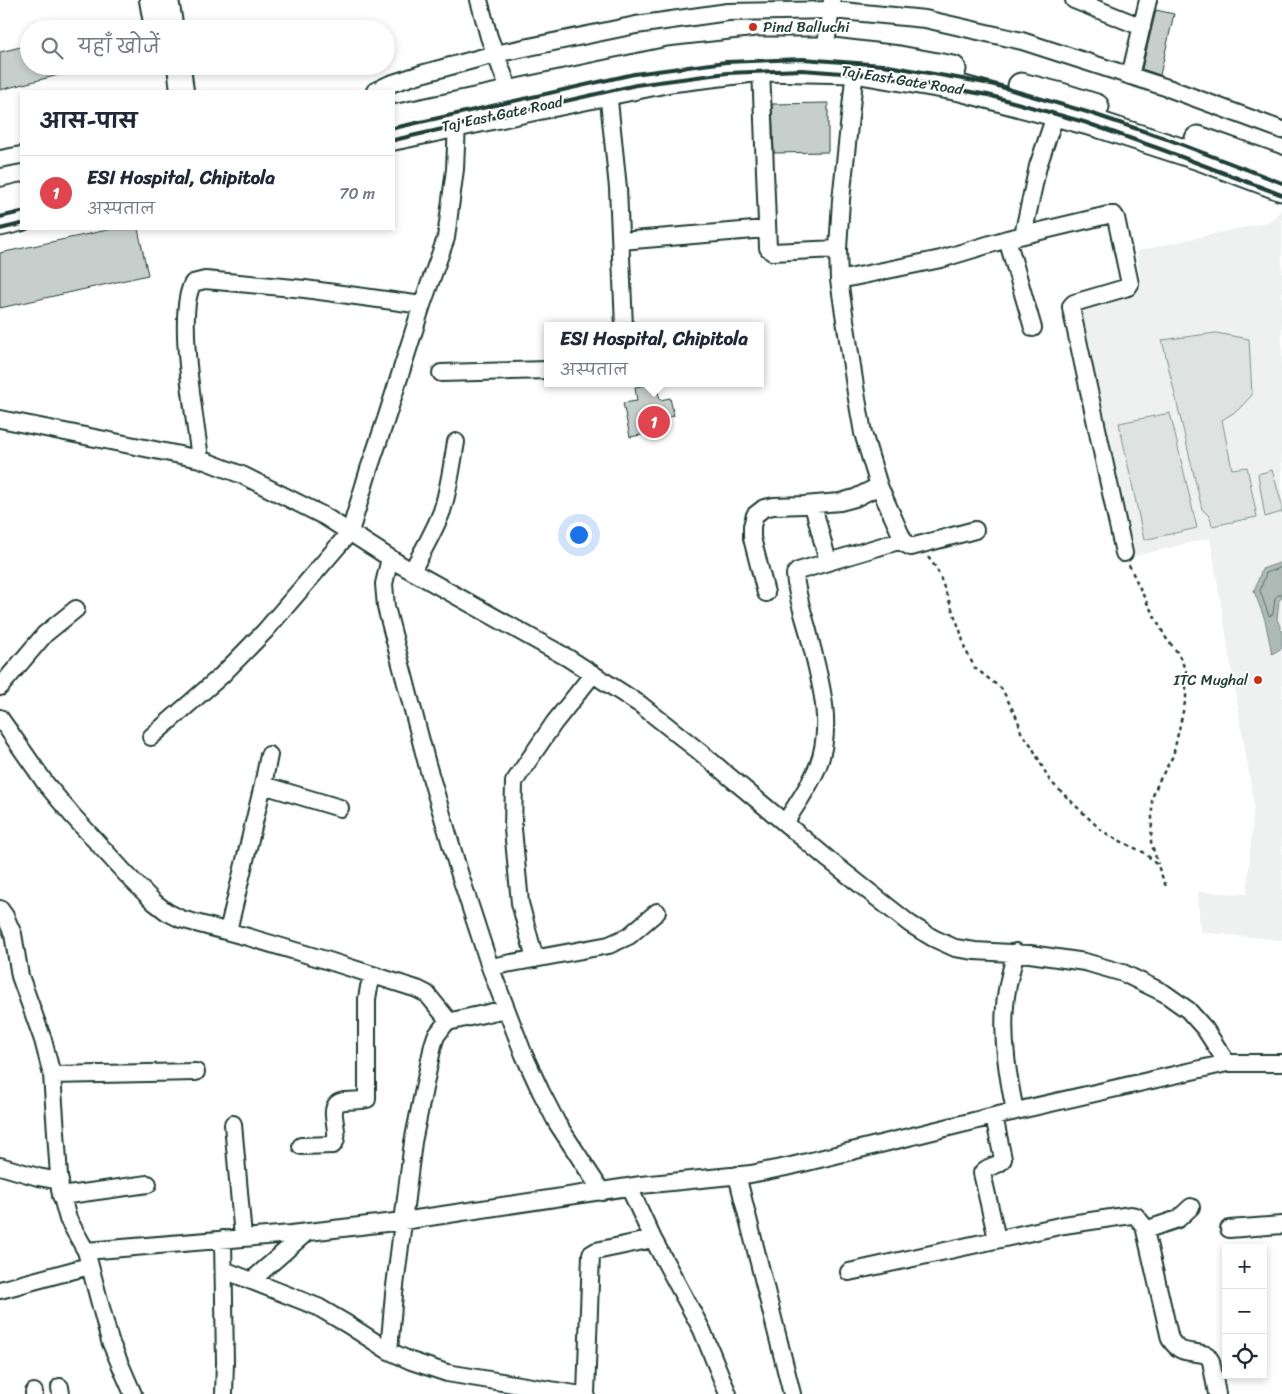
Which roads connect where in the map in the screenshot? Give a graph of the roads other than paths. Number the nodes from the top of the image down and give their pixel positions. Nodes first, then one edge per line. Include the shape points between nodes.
1 (151, 0) edge
2 (168, 0) edge
3 (479, 0) edge
4 (1074, 0) edge
5 (1148, 0) edge
6 (832, 5) edge
7 (154, 20) edge
8 (171, 20) edge
9 (1142, 27) junction
10 (495, 54) junction
11 (824, 59) junction
12 (760, 68) junction
13 (855, 70) junction
14 (164, 75) edge
15 (179, 75) edge
16 (1130, 76) junction
17 (167, 90) edge
18 (182, 90) edge
19 (377, 90) edge
20 (608, 91) junction
21 (510, 92) junction
22 (1056, 113) junction
23 (395, 118) edge
24 (457, 123) junction
25 (1282, 130) edge
26 (395, 137) edge
27 (20, 155) edge
28 (0, 159) edge
29 (1282, 169) edge
30 (1282, 188) edge
31 (20, 196) edge
32 (0, 201) edge
33 (20, 218) edge
34 (0, 223) edge
35 (766, 229) junction
36 (1023, 235) junction
37 (1007, 240) junction
38 (621, 242) junction
39 (838, 250) junction
40 (839, 280) junction
41 (422, 305) junction
42 (624, 322) edge
43 (1033, 328) dead end
44 (544, 370) edge
45 (441, 373) dead end
46 (0, 419) edge
47 (456, 442) dead end
48 (200, 459) junction
49 (879, 486) junction
50 (813, 505) junction
51 (975, 530) dead end
52 (350, 532) junction
53 (902, 540) junction
54 (1124, 553) road end
55 (390, 558) junction
56 (828, 562) junction
57 (412, 571) junction
58 (766, 593) dead end
59 (76, 609) dead end
60 (593, 674) junction
61 (0, 687) edge
62 (0, 718) edge
63 (151, 737) dead end
64 (269, 755) dead end
65 (263, 785) junction
66 (340, 808) dead end
67 (785, 823) junction
68 (0, 909) edge
69 (657, 912) dead end
70 (228, 932) junction
71 (1016, 952) junction
72 (535, 959) junction
73 (490, 967) junction
74 (372, 975) junction
75 (506, 1009) junction
76 (448, 1020) junction
77 (1227, 1063) junction
78 (1282, 1063) edge
79 (196, 1072) dead end
80 (52, 1075) junction
81 (1015, 1111) junction
82 (994, 1116) junction
83 (233, 1124) dead end
84 (301, 1146) dead end
85 (0, 1166) edge
86 (737, 1175) junction
87 (148, 1184) dead end
88 (629, 1187) junction
89 (60, 1189) junction
90 (602, 1192) junction
91 (1191, 1206) dead end
92 (403, 1221) junction
93 (1282, 1226) edge
94 (1229, 1229) dead end
95 (1145, 1230) junction
96 (307, 1232) junction
97 (242, 1237) junction
98 (997, 1238) junction
99 (223, 1239) junction
100 (653, 1239) junction
101 (88, 1258) junction
102 (224, 1270) junction
103 (849, 1272) dead end
104 (251, 1281) junction
105 (0, 1290) edge
106 (389, 1351) junction
107 (133, 1394) edge
108 (224, 1394) edge
109 (575, 1394) edge
110 (586, 1394) edge
111 (728, 1394) edge
112 (792, 1394) edge
113 (1217, 1394) edge

1 - 7 street
2 - 8 street
3 - 10 street
4 - 9 street
5 - 9 street
6 - 10 street via 728,12 636,26
6 - 11 street
6 - 16 street via 925,19 1022,41
9 - 16 street
10 - 19 street
10 - 21 street
11 - 12 main road, Taj East Gate Road
11 - 13 main road, Taj East Gate Road
11 - 21 main road via 759,50 669,60
11 - 29 main road via 899,59 946,68 1061,96 1204,140
12 - 20 main road, Taj East Gate Road via 670,79
12 - 35 street
13 - 22 main road, Taj East Gate Road via 960,88
13 - 39 street
14 - 17 street
15 - 18 street
16 - 25 street
20 - 24 main road, Taj East Gate Road
20 - 38 street
21 - 23 main road
22 - 30 main road, Taj East Gate Road via 1199,157
22 - 36 street via 1038,166
24 - 26 main road, Taj East Gate Road
24 - 41 street via 446,238
27 - 28 street
31 - 32 main road
33 - 34 main road
35 - 38 street
35 - 39 street via 767,245 772,252
36 - 37 street
36 - 54 street via 1108,215 1116,218 1130,284 1074,303 1071,308
37 - 40 street via 941,259
37 - 43 street
38 - 42 street
39 - 40 street
40 - 49 street via 863,433
41 - 48 street via 296,288 205,280 193,283 187,310 186,350
41 - 52 street
44 - 45 street
46 - 48 street
47 - 57 street via 442,512
48 - 52 street via 242,475
49 - 50 street via 848,500
49 - 53 street
50 - 56 street
50 - 58 street via 774,506 755,515 752,538
51 - 53 street via 908,546
52 - 55 street
52 - 63 street via 265,631 221,676
53 - 56 street
55 - 57 street
55 - 73 street via 384,584 386,607 427,764
56 - 67 street via 795,574 825,714 822,753 817,767
57 - 60 street
59 - 61 street via 45,634
60 - 67 street via 641,705
60 - 72 street via 554,723 514,782 513,829 520,903
62 - 70 street via 46,784 100,847 154,902 180,919
64 - 65 street
65 - 66 street
65 - 70 street
67 - 71 street via 910,924 933,938 955,948 975,952
68 - 80 street via 13,934 20,976
69 - 72 street via 629,936 609,945
70 - 74 street
71 - 77 street via 1085,962 1123,973 1164,993 1188,1010
71 - 81 street via 1005,1004 1004,1026
72 - 73 street
73 - 75 street
74 - 76 street via 427,994
74 - 84 street via 367,999 367,1099 335,1106 335,1143
75 - 76 street
75 - 90 street via 557,1123
76 - 92 street via 433,1045 413,1142
77 - 78 street
77 - 81 street
79 - 80 street
80 - 89 street
81 - 82 street
82 - 86 street via 792,1166
82 - 98 street via 1003,1158 982,1173
83 - 97 street
85 - 89 street via 38,1177
86 - 88 street
86 - 112 street
87 - 89 street
88 - 90 street
88 - 100 street
89 - 101 street via 68,1219
90 - 92 street
91 - 95 street via 1178,1219
92 - 96 street
92 - 106 street
93 - 94 street
95 - 98 street via 1140,1220 1131,1215
95 - 113 street via 1170,1339 1180,1350 1207,1355 1211,1360
96 - 97 street
96 - 104 street
97 - 99 street
98 - 103 street
99 - 101 street
99 - 102 street
100 - 110 street via 591,1254
100 - 111 street via 702,1330
101 - 105 street
101 - 107 street via 110,1341
102 - 104 street
102 - 108 street
104 - 106 street via 318,1307
106 - 109 street via 447,1373

